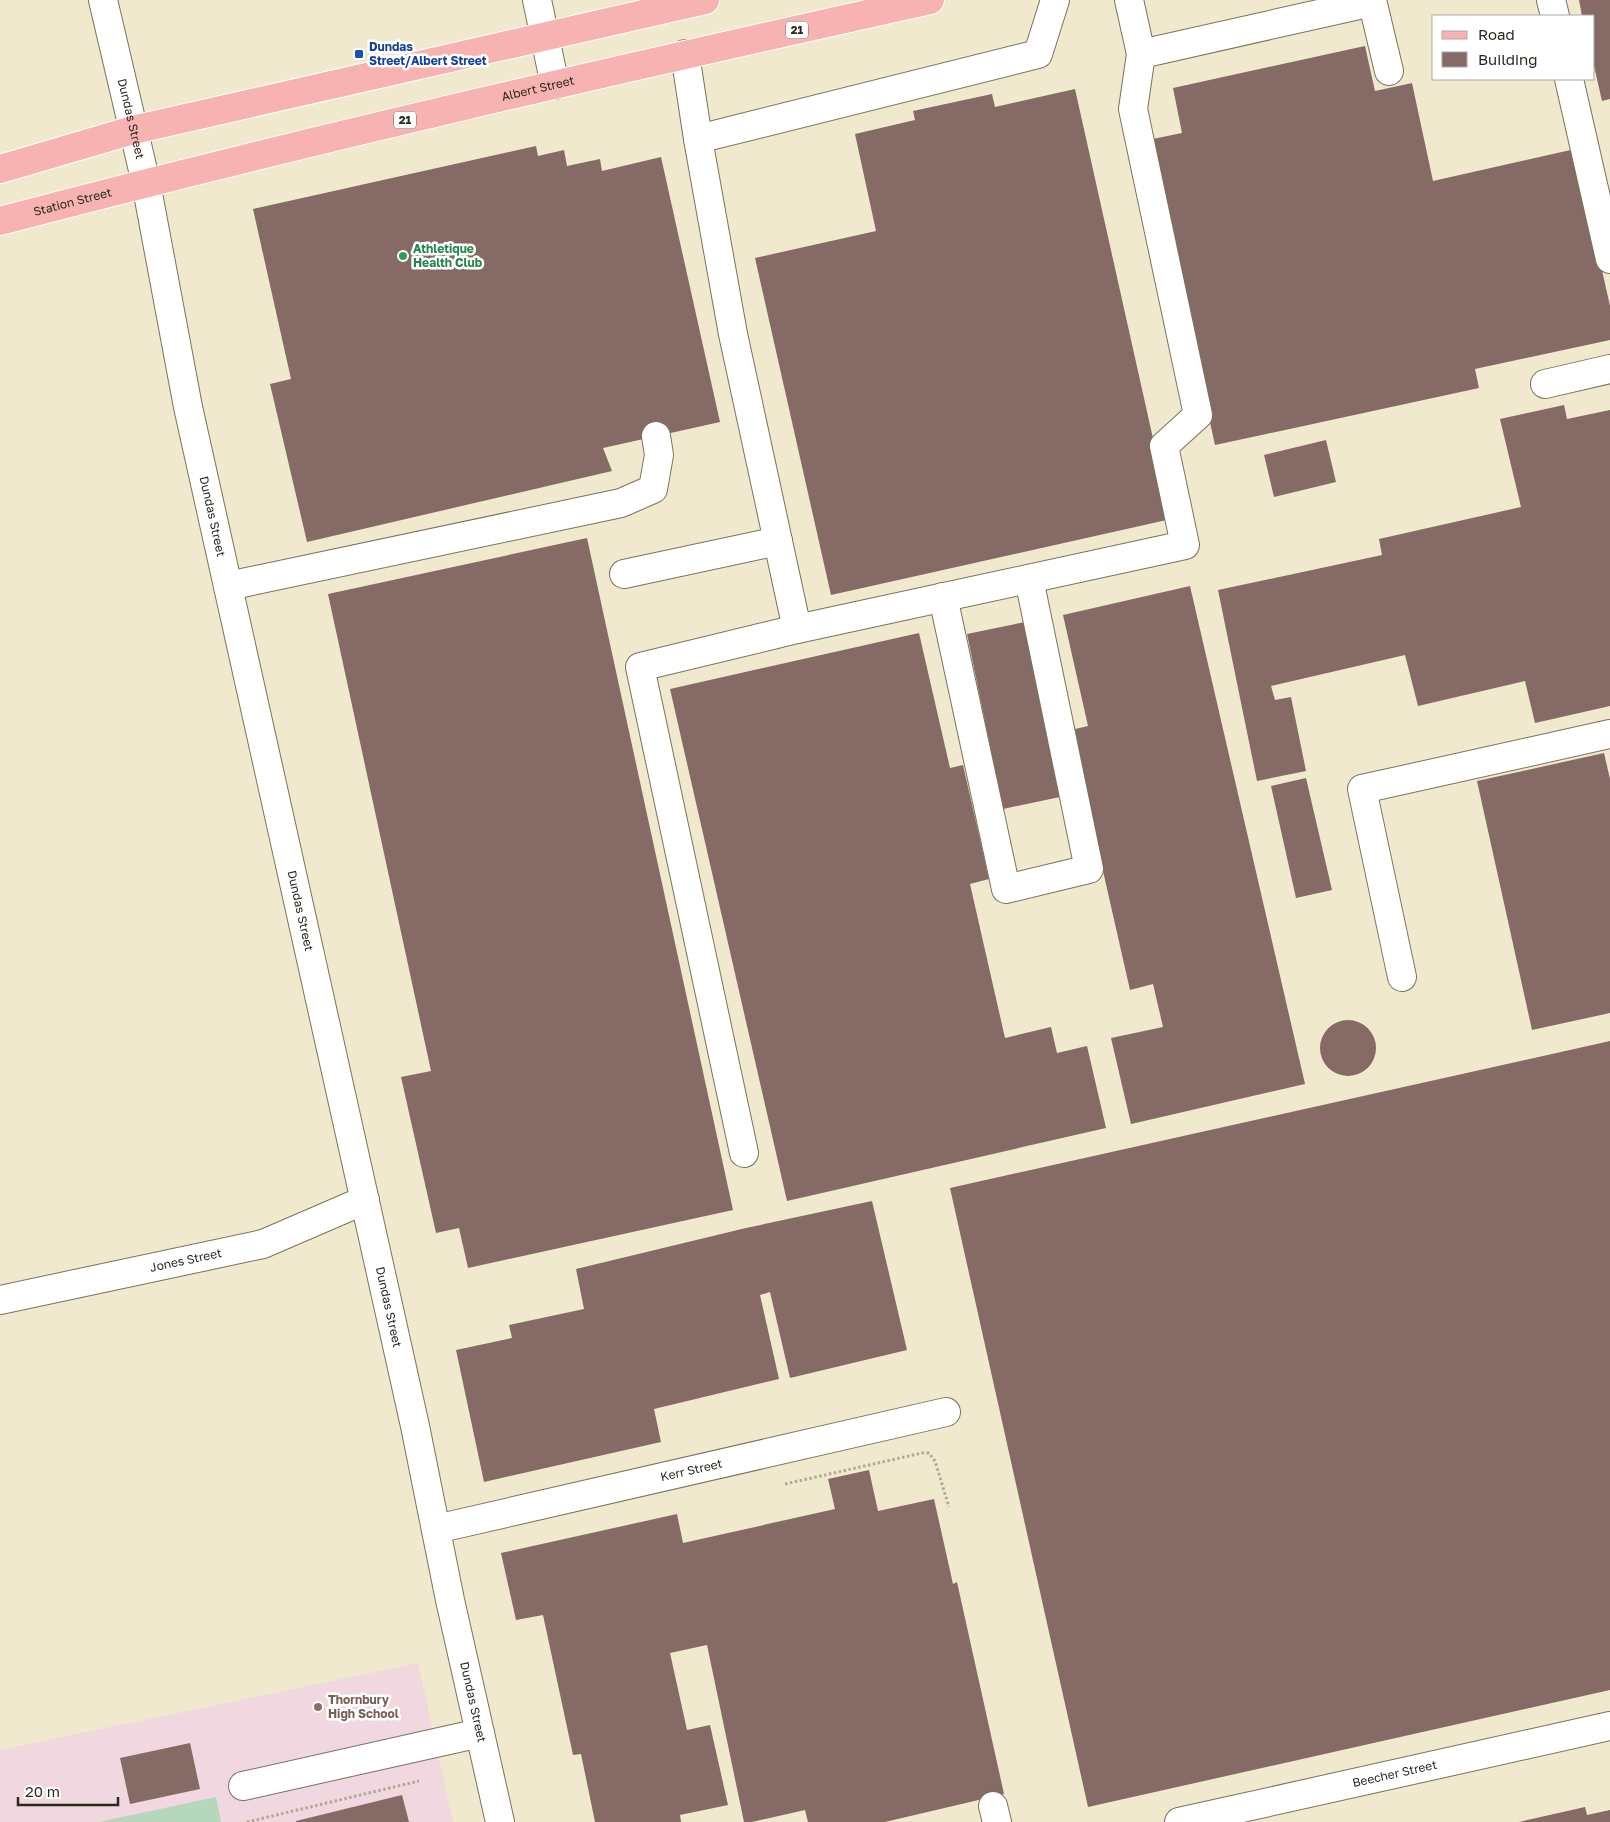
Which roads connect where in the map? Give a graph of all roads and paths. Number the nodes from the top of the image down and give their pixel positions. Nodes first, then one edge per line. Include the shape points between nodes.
1 (103, 0) edge
2 (537, 0) edge
3 (706, 0) edge
4 (930, 0) edge
5 (1055, 0) edge
6 (1129, 0) edge
7 (1551, 0) edge
8 (1372, 1) edge
9 (1554, 15) edge
10 (545, 37) junction
11 (686, 54) junction
12 (1141, 54) junction
13 (1389, 71) dead end
14 (1569, 80) edge
15 (555, 84) junction
16 (133, 130) junction
17 (698, 139) junction
18 (0, 168) edge
19 (146, 183) junction
20 (0, 221) edge
21 (1610, 259) edge
22 (1610, 369) edge
23 (1545, 384) dead end
24 (656, 436) dead end
25 (778, 541) junction
26 (624, 574) dead end
27 (1029, 578) junction
28 (228, 586) junction
29 (943, 597) junction
30 (797, 629) junction
31 (1610, 734) edge
32 (1402, 977) dead end
33 (744, 1153) dead end
34 (365, 1200) junction
35 (0, 1300) edge
36 (946, 1412) dead end
37 (778, 1485) dead end
38 (949, 1507) dead end
39 (436, 1529) junction
40 (1610, 1726) edge
41 (480, 1733) junction
42 (428, 1779) dead end
43 (243, 1786) dead end
44 (247, 1822) edge
45 (500, 1822) edge
46 (1179, 1822) edge

1 - 16 street, Dundas Street
2 - 10 street
3 - 10 main road
4 - 11 main road, Albert Street / 21
5 - 17 street via 1038,54
6 - 12 street
7 - 9 street
8 - 12 street
8 - 13 street
10 - 15 street
10 - 16 main road
11 - 15 main road, Albert Street / 21
11 - 17 street
12 - 27 street via 1134,109 1198,415 1164,446 1185,545
14 - 21 street
15 - 19 main road, Albert Street / 21
16 - 18 main road
16 - 19 street, Dundas Street
17 - 25 street via 733,334
19 - 20 main road, Station Street / 21
19 - 28 street, Dundas Street via 188,407
22 - 23 street
24 - 28 street via 659,455 654,489 620,503
25 - 26 street
25 - 30 street
27 - 29 street
27 - 29 street via 1089,869 1006,889
28 - 34 street, Dundas Street
29 - 30 street
30 - 33 street via 640,667
31 - 32 street via 1362,789
34 - 35 street, Jones Street via 263,1244
34 - 39 street, Dundas Street
36 - 39 street, Kerr Street
37 - 38 path via 929,1453 935,1461
39 - 41 street, Dundas Street
40 - 46 street, Beecher Street
41 - 43 street
41 - 45 street, Dundas Street
42 - 44 path

